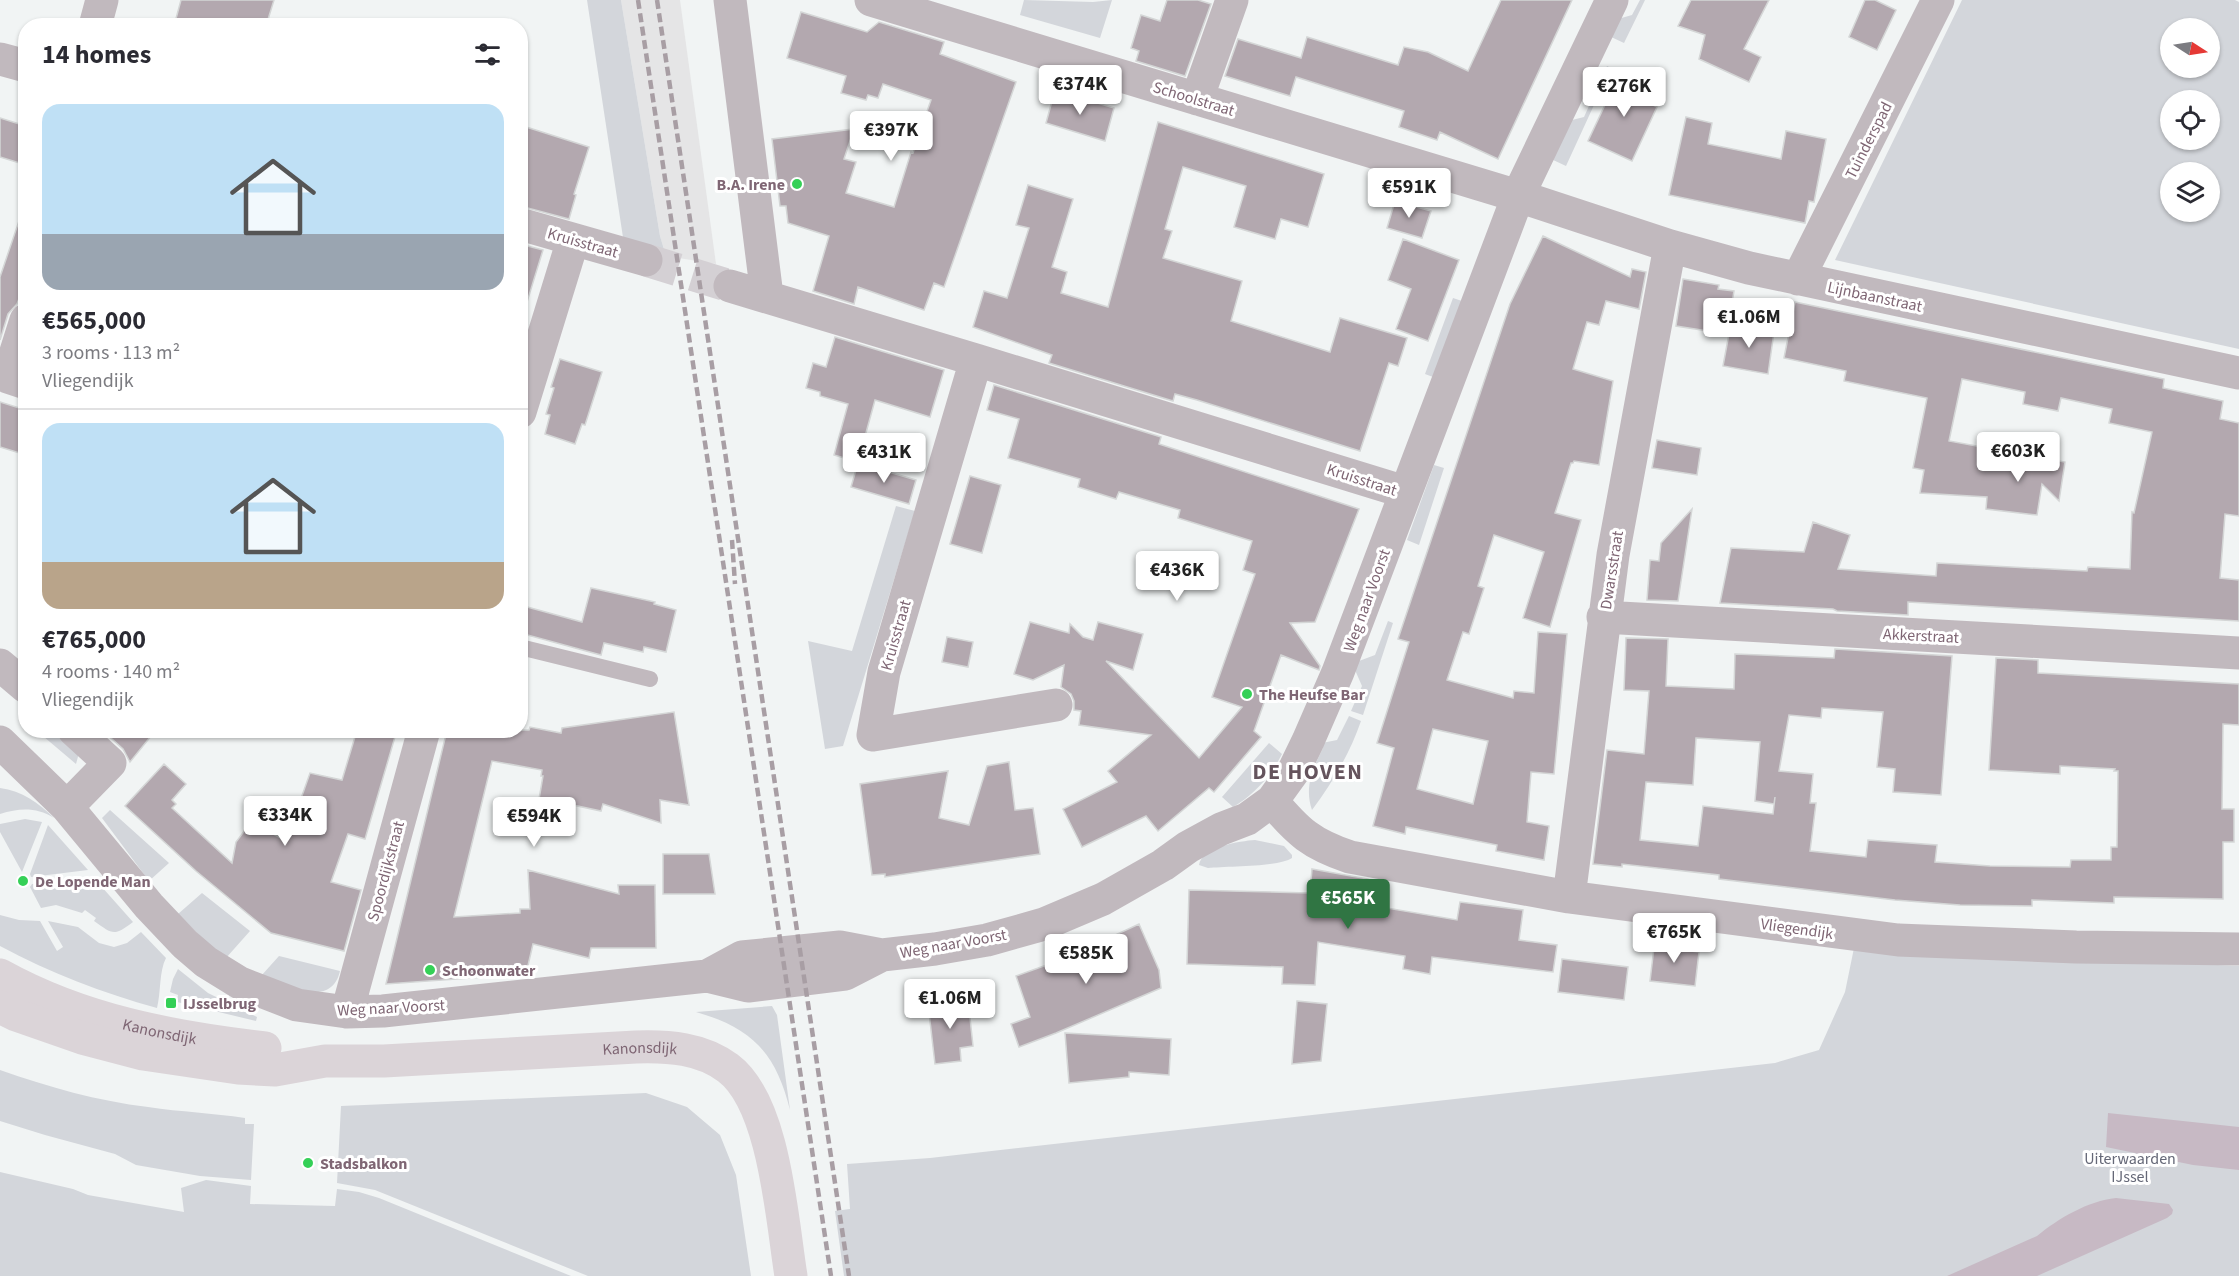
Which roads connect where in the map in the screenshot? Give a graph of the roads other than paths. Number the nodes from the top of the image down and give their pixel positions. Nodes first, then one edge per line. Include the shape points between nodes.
1 (102, 0) edge
2 (730, 0) edge
3 (871, 0) edge
4 (1232, 0) edge
5 (1612, 0) edge
6 (1938, 0) edge
7 (97, 18) edge
8 (0, 59) edge
9 (18, 64) edge
10 (1197, 99) junction
11 (1518, 196) junction
12 (528, 226) edge
13 (573, 240) junction
14 (1670, 246) junction
15 (646, 260) tunnel mouth
16 (1797, 279) junction
17 (730, 286) tunnel mouth
18 (767, 296) junction
19 (18, 345) edge
20 (976, 360) junction
21 (2239, 373) edge
22 (18, 380) edge
23 (528, 386) edge
24 (1405, 492) junction
25 (1603, 617) junction
26 (528, 649) edge
27 (2239, 653) edge
28 (0, 665) edge
29 (650, 679) dead end
30 (18, 680) edge
31 (1056, 705) dead end
32 (83, 738) edge
33 (422, 738) edge
34 (0, 742) edge
35 (1272, 801) junction
36 (67, 807) junction
37 (1569, 897) junction
38 (2239, 949) edge
39 (0, 975) edge
40 (0, 1007) edge
41 (347, 1012) junction
42 (325, 1060) junction
43 (791, 1276) edge

1 - 7 street
2 - 18 street
3 - 10 street, Schoolstraat
4 - 10 street
5 - 11 street, Weg naar Voorst
6 - 16 street, Tuinderspad
8 - 9 street
10 - 11 street, Schoolstraat
11 - 14 street, Lijnbaanstraat
11 - 24 street, Weg naar Voorst
12 - 13 street, Kruisstraat
13 - 15 street, Kruisstraat
13 - 23 street
14 - 16 street, Lijnbaanstraat
14 - 25 street, Dwarsstraat
16 - 21 street, Lijnbaanstraat
17 - 18 street, Kruisstraat
18 - 20 street, Kruisstraat
19 - 22 street via 8,377
20 - 24 street, Kruisstraat
20 - 31 street, Kruisstraat via 884,672 873,735
24 - 35 street, Weg naar Voorst via 1363,612 1317,722 1293,772
25 - 27 street, Akkerstraat
25 - 37 street, Dwarsstraat
26 - 29 lane
28 - 30 street
32 - 36 street via 110,763
33 - 41 street, Spoordijkstraat
34 - 36 street, Weg naar Voorst
35 - 37 street, Vliegendijk via 1294,828 1350,857
35 - 41 street, Weg naar Voorst via 1247,819 1188,847 1134,883 1072,913 987,940 882,956 845,974 747,986 707,976
36 - 41 street, Weg naar Voorst via 148,906 206,962 240,983 285,1001
37 - 38 street, Vliegendijk via 1898,940
39 - 42 street, Kanonsdijk via 73,1009 147,1031 300,1052
40 - 42 street, Kanonsdijk via 82,1038 143,1054 266,1069
42 - 43 street, Kanonsdijk via 384,1061 664,1046 715,1061 741,1081 763,1124 774,1167

